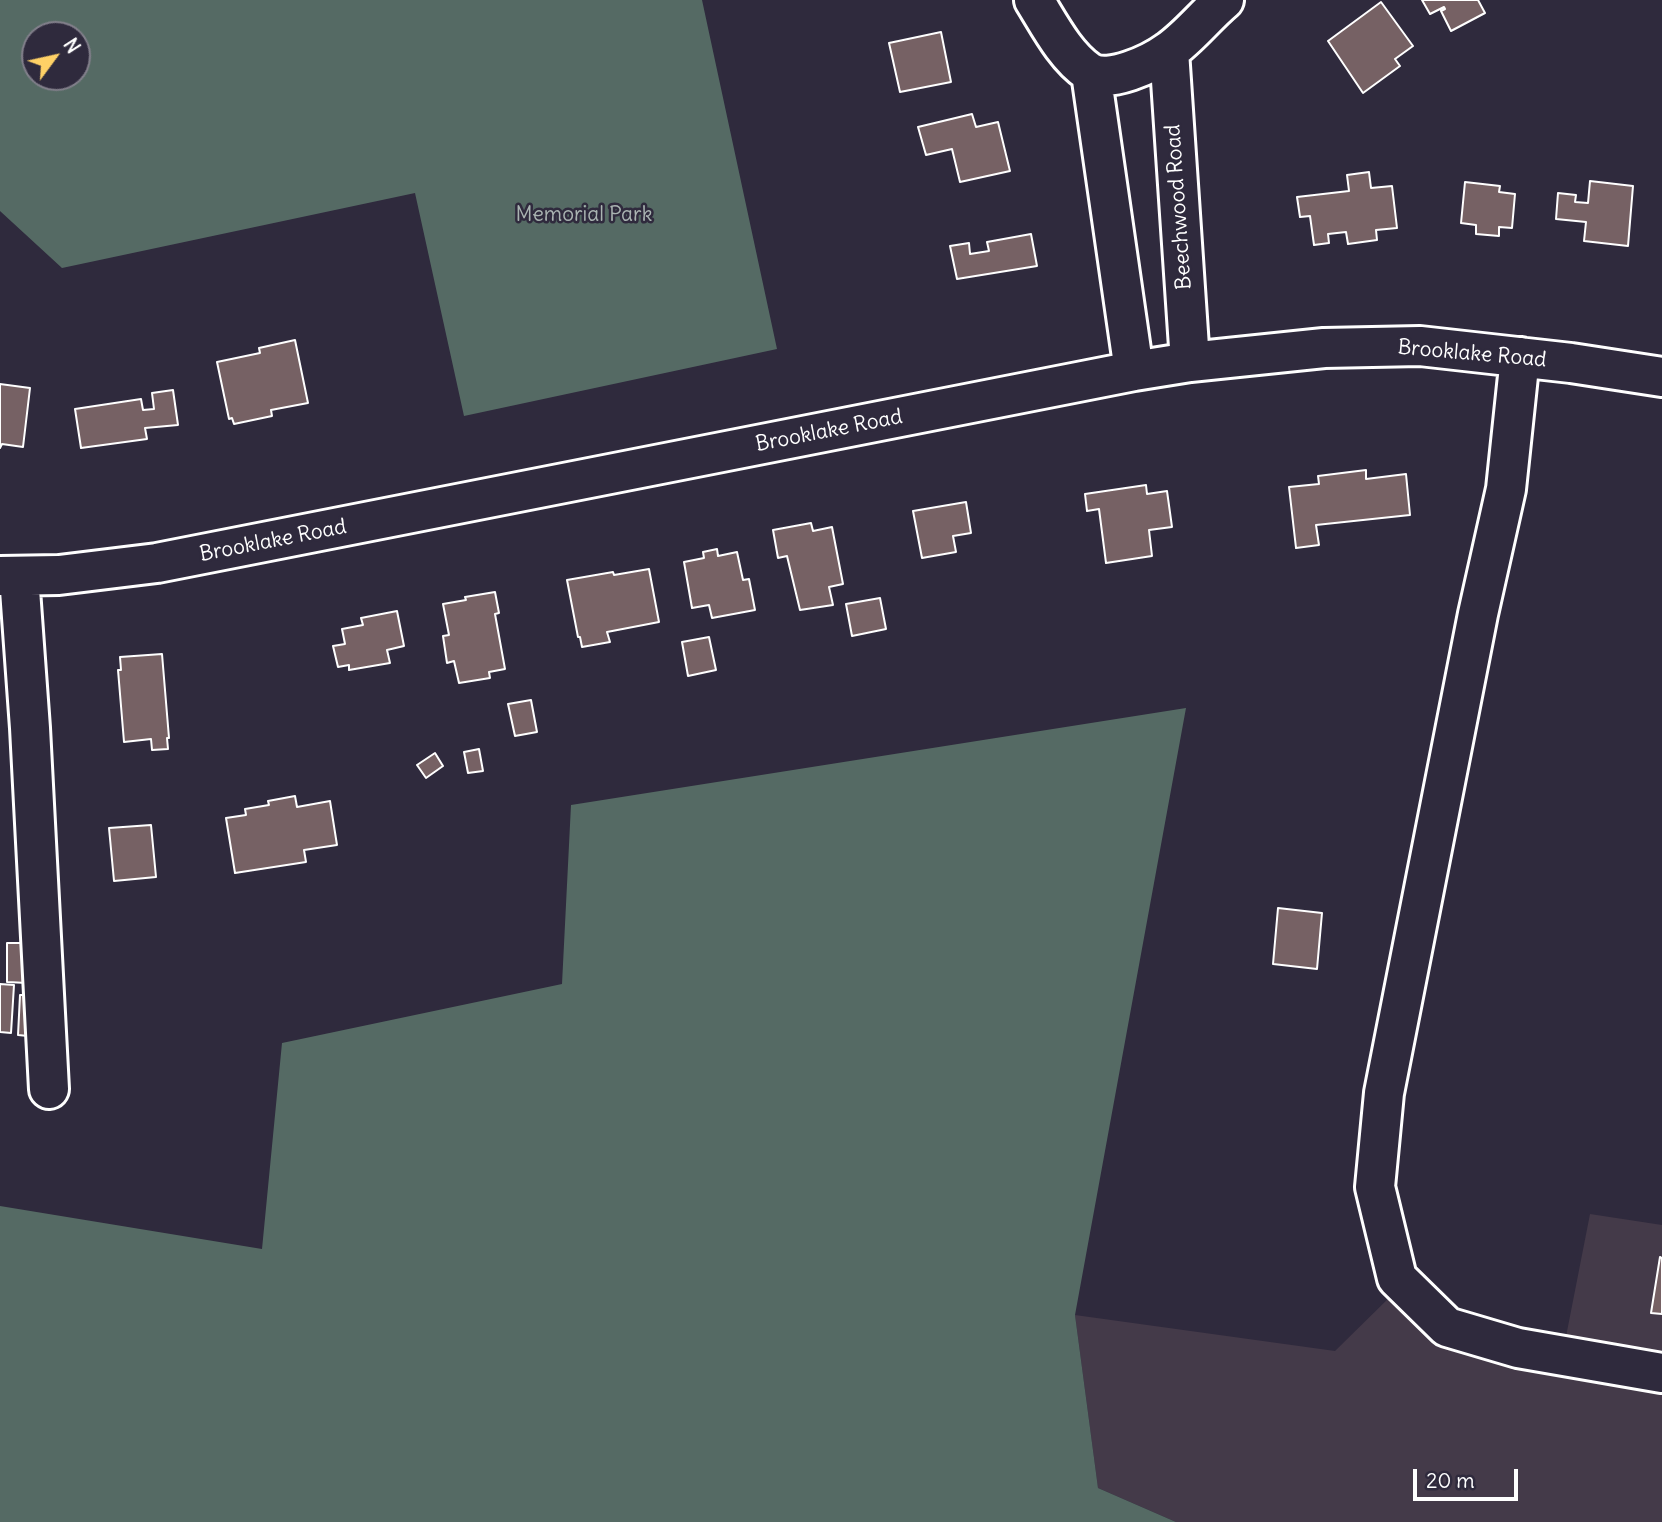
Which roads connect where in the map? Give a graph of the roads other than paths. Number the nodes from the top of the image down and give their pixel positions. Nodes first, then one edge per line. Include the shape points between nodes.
1 (1034, 0) edge
2 (1224, 0) edge
3 (1169, 51) junction
4 (1091, 73) junction
5 (1520, 357) junction
6 (1190, 362) junction
7 (1134, 371) junction
8 (1662, 377) edge
9 (9, 576) edge
10 (49, 1089) dead end
11 (1662, 1373) edge

1 - 4 street via 1072,55
2 - 3 street
3 - 4 street via 1126,73
3 - 6 street, Beechwood Road
4 - 7 street
5 - 6 street, Brooklake Road via 1420,346 1324,348
5 - 8 street, Brooklake Road
5 - 11 street via 1506,489 1384,1093 1375,1187 1397,1279 1447,1327 1518,1348
6 - 7 street, Brooklake Road
7 - 9 street, Brooklake Road via 171,561 59,575
9 - 10 street via 30,728

